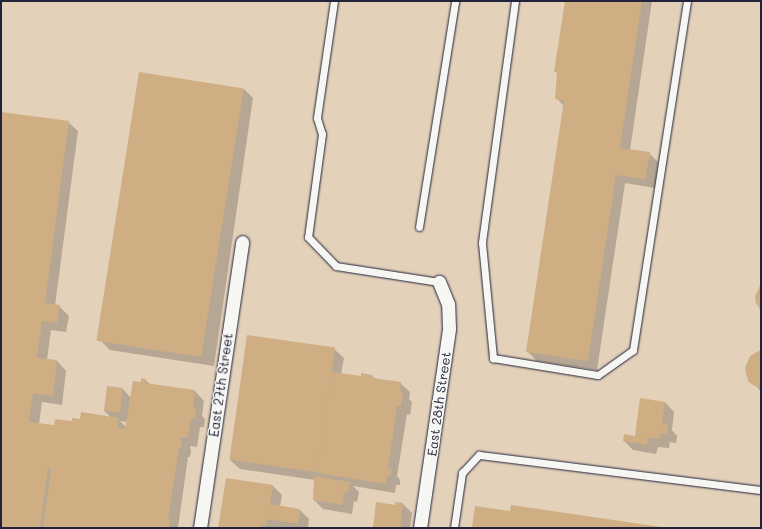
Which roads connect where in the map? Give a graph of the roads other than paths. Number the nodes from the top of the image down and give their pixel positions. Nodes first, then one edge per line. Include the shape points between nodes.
1 (334, 1) edge
2 (455, 1) edge
3 (515, 1) edge
4 (687, 1) edge
5 (419, 228) dead end
6 (242, 242) dead end
7 (439, 282) joint
8 (761, 490) edge
9 (200, 528) edge
10 (420, 528) edge
11 (454, 528) edge

1 - 7 lane via 317,118 322,134 308,237 336,266
2 - 5 lane
3 - 4 lane via 482,243 493,358 598,375 633,350
6 - 9 street, East 27th Street
7 - 10 street, East 28th Street via 448,304 449,332
8 - 11 lane via 479,455 462,473

